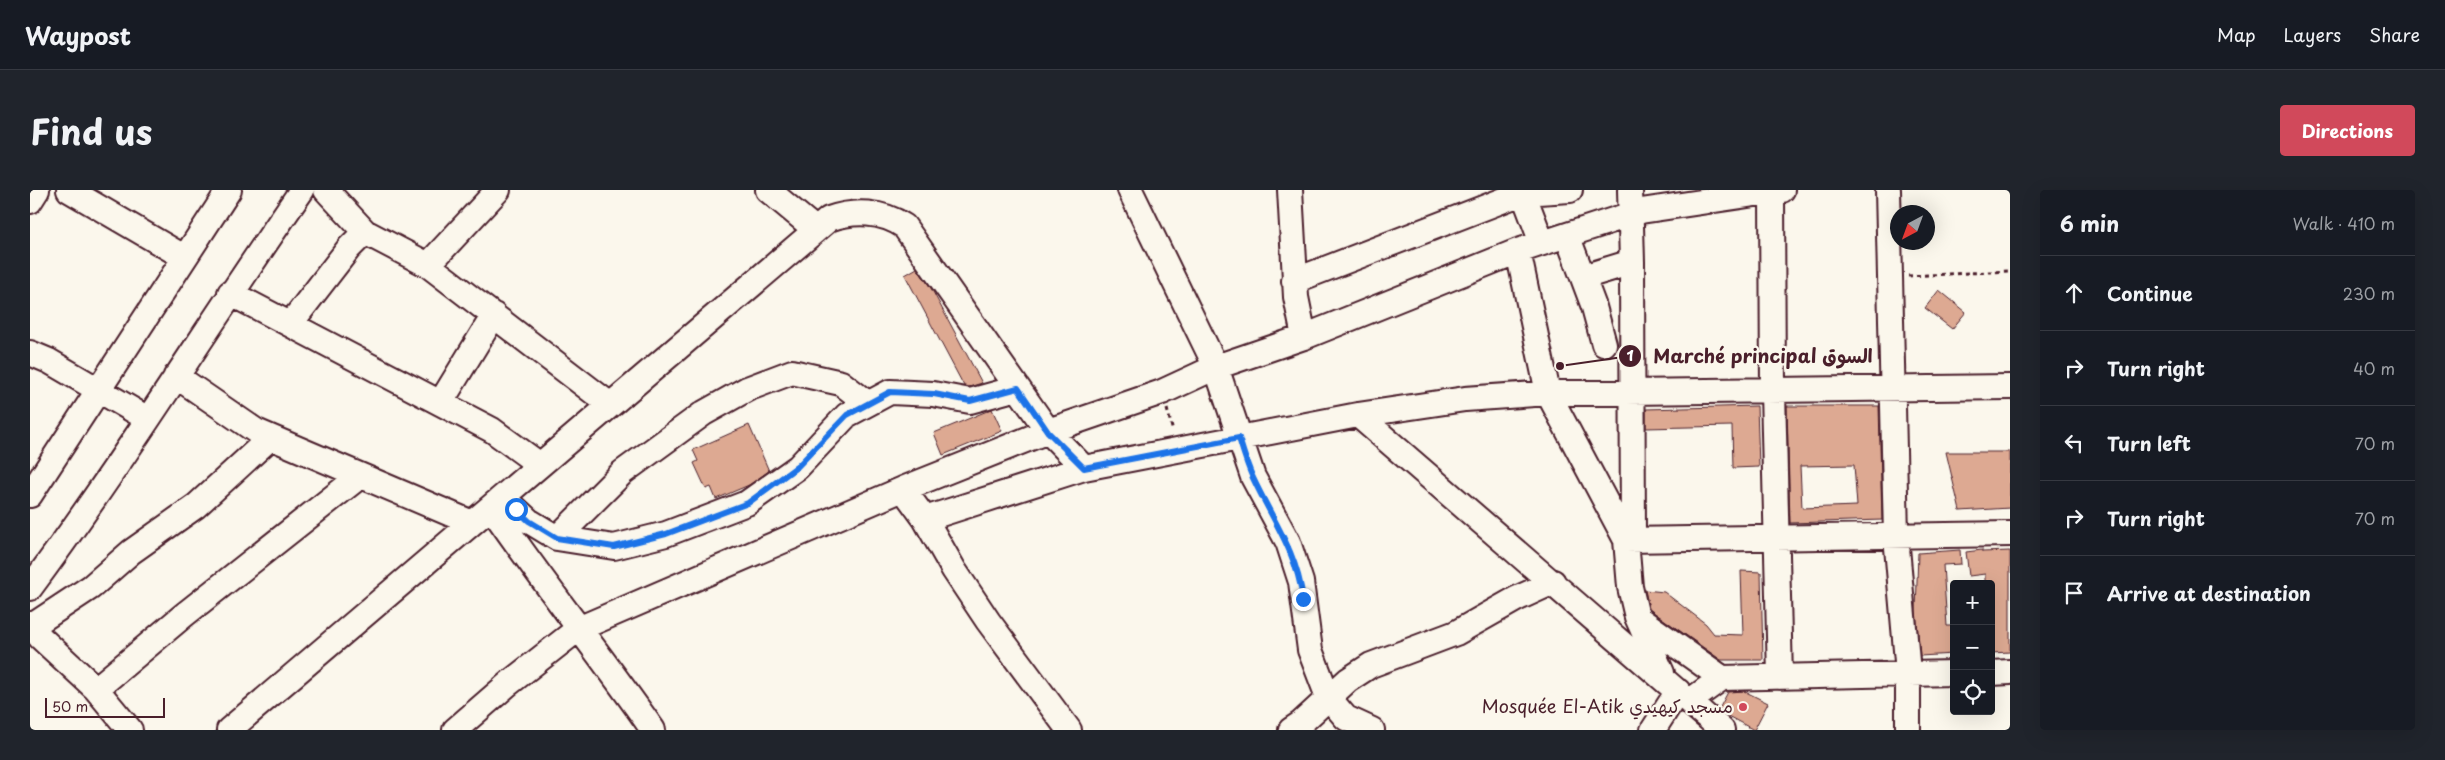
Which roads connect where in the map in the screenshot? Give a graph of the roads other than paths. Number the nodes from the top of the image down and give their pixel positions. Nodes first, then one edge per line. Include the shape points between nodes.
1 (38, 190) edge
2 (69, 190) edge
3 (230, 190) edge
4 (302, 190) edge
5 (326, 190) edge
6 (498, 190) edge
7 (768, 190) edge
8 (1130, 190) edge
9 (1290, 190) edge
10 (1570, 190) edge
11 (1630, 190) edge
12 (1888, 190) edge
13 (1766, 191) edge
14 (1522, 192) edge
15 (30, 201) edge
16 (1631, 215) junction
17 (816, 230) junction
18 (365, 232) junction
19 (1567, 235) junction
20 (1542, 243) junction
21 (1518, 251) junction
22 (184, 257) junction
23 (1632, 262) junction
24 (428, 265) junction
25 (1583, 277) junction
26 (1294, 281) junction
27 (230, 293) junction
28 (494, 315) junction
29 (291, 324) junction
30 (1304, 337) junction
31 (1604, 344) dead end
32 (30, 353) edge
33 (1216, 367) junction
34 (176, 376) junction
35 (1893, 387) junction
36 (2010, 387) edge
37 (1018, 388) junction
38 (100, 390) junction
39 (1773, 392) junction
40 (1548, 393) junction
41 (1634, 393) junction
42 (440, 402) junction
43 (867, 403) junction
44 (609, 404) junction
45 (1358, 415) junction
46 (148, 419) junction
47 (1048, 432) junction
48 (270, 438) junction
49 (1239, 438) junction
50 (540, 465) junction
51 (1084, 468) junction
52 (360, 476) junction
53 (903, 489) junction
54 (30, 495) edge
55 (497, 502) junction
56 (925, 519) junction
57 (472, 523) junction
58 (2010, 534) edge
59 (1896, 536) junction
60 (1776, 537) junction
61 (557, 538) junction
62 (1630, 540) junction
63 (1553, 582) junction
64 (30, 588) edge
65 (1637, 617) junction
66 (31, 625) edge
67 (578, 629) junction
68 (1995, 672) edge
69 (2010, 672) edge
70 (1908, 673) junction
71 (1950, 673) edge
72 (1780, 677) junction
73 (1722, 678) junction
74 (96, 690) junction
75 (1678, 690) junction
76 (1328, 697) junction
77 (1058, 725) edge
78 (1299, 728) edge
79 (130, 730) edge
80 (229, 730) edge
81 (455, 730) edge
82 (653, 730) edge
83 (1372, 730) edge
84 (1653, 730) edge
85 (1722, 730) edge
86 (1908, 730) edge

1 - 15 street
2 - 22 street
3 - 22 street
4 - 27 street
5 - 18 street
6 - 24 street
7 - 17 street
8 - 33 street
9 - 26 street
10 - 14 street
11 - 16 street
12 - 35 street
13 - 16 street
13 - 39 street
14 - 20 street
14 - 26 street
16 - 19 street
16 - 23 street
17 - 37 street via 829,219 841,215 872,213 891,217 904,226
17 - 44 street
18 - 24 street
18 - 29 street via 344,254
19 - 20 street
19 - 25 street
20 - 21 street
21 - 30 street
21 - 40 street
22 - 38 street
23 - 25 street
23 - 41 street
24 - 28 street
25 - 31 street
26 - 30 street
27 - 29 street
27 - 34 street
28 - 42 street
28 - 44 street
29 - 42 street
30 - 33 street
32 - 38 street
33 - 47 street via 1162,392
33 - 49 street
34 - 46 street
34 - 48 street
35 - 36 street
35 - 39 street
35 - 59 street
37 - 43 street via 970,401 934,394 890,392
37 - 47 street
38 - 46 street
38 - 54 street
39 - 41 street
39 - 60 street
40 - 41 street
40 - 45 street via 1465,399
40 - 62 street
41 - 62 street
42 - 50 street via 492,430
43 - 61 street via 847,415 798,466 748,503 666,534 614,547
43 - 61 street via 842,383 792,372 747,389 704,414 623,472
44 - 50 street
45 - 49 street
45 - 63 street
46 - 64 street
47 - 51 street
47 - 53 street
48 - 52 street
48 - 66 street via 196,506 131,552 91,587
49 - 51 street
49 - 76 street via 1253,477 1288,542 1301,582 1310,650
50 - 55 street
51 - 56 street
52 - 57 street
52 - 74 street via 184,615
53 - 56 street
53 - 67 street
55 - 57 street
55 - 61 street
55 - 67 street
56 - 77 street via 954,570
57 - 80 street
58 - 59 street
59 - 60 street
59 - 70 street
60 - 62 street
60 - 72 street
62 - 65 street via 1630,587
63 - 75 street
63 - 76 street via 1456,633 1371,665
65 - 73 street
65 - 75 street
66 - 74 street
67 - 81 street
67 - 82 street via 608,665
68 - 69 street
70 - 71 street
70 - 72 street
70 - 86 street
72 - 73 street
73 - 75 street
74 - 79 street
75 - 84 street
75 - 85 street
76 - 78 street
76 - 83 street via 1346,718

